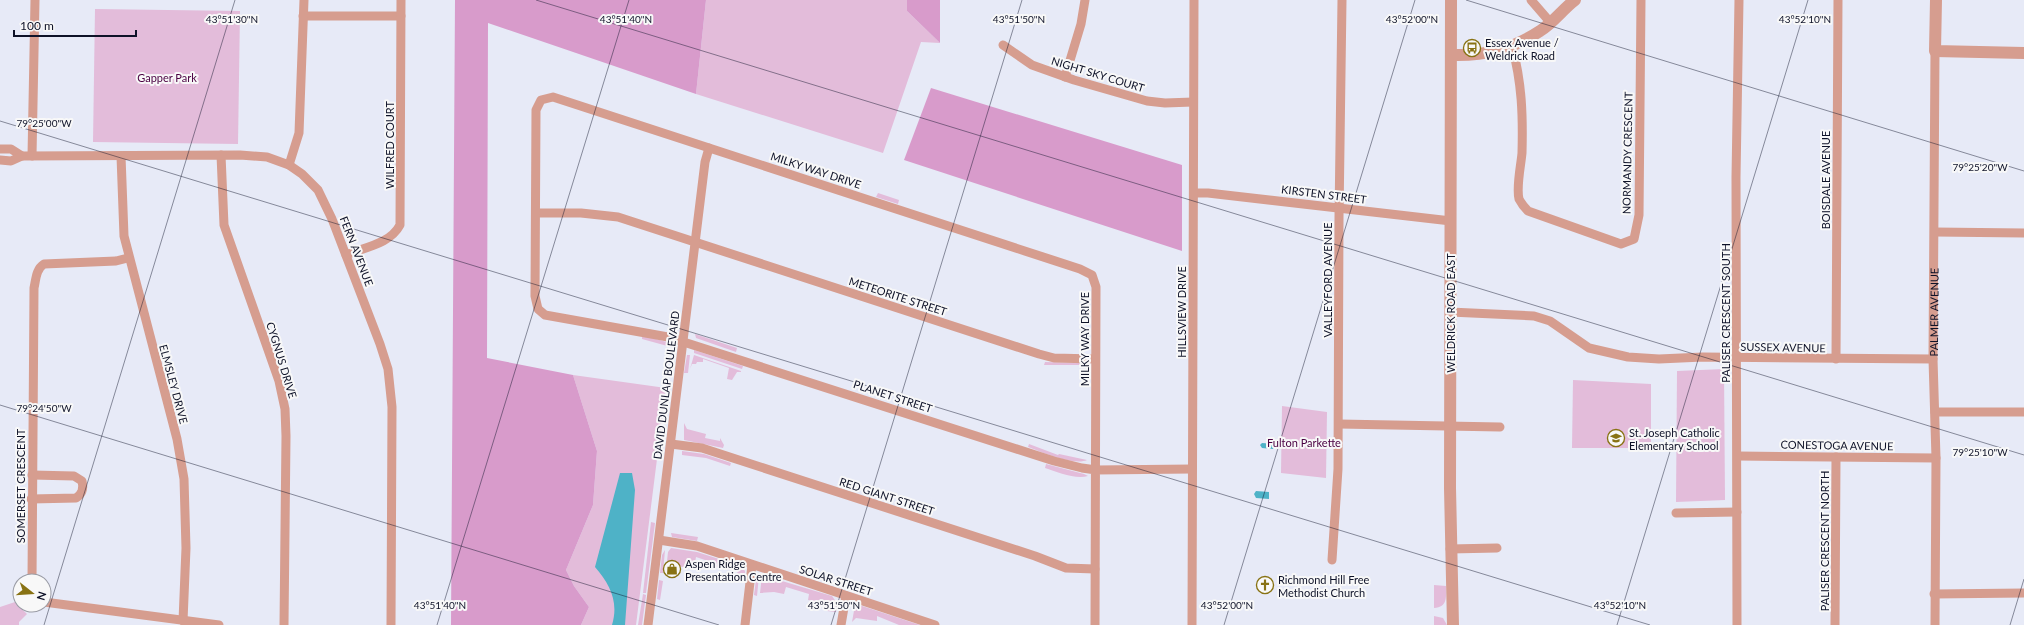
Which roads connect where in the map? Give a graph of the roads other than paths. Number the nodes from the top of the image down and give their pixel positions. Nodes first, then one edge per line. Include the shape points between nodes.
1 (35, 0) edge
2 (304, 0) edge
3 (401, 0) edge
4 (1085, 0) edge
5 (1194, 0) edge
6 (1342, 0) edge
7 (1451, 0) edge
8 (1531, 0) edge
9 (1574, 0) edge
10 (1641, 0) edge
11 (1739, 0) edge
12 (1838, 0) edge
13 (1936, 0) edge
14 (303, 16) junction
15 (401, 16) junction
16 (1550, 22) junction
17 (1002, 45) dead end
18 (1512, 46) junction
19 (1935, 51) junction
20 (2024, 53) edge
21 (1451, 55) junction
22 (1065, 77) junction
23 (1193, 102) junction
24 (709, 148) junction
25 (0, 149) edge
26 (221, 155) junction
27 (22, 156) junction
28 (32, 156) junction
29 (121, 156) junction
30 (0, 160) edge
31 (289, 164) junction
32 (1194, 193) junction
33 (1339, 208) junction
34 (536, 212) junction
35 (1451, 221) junction
36 (1935, 232) junction
37 (2024, 233) edge
38 (695, 243) junction
39 (346, 255) junction
40 (128, 258) junction
41 (1450, 312) junction
42 (683, 341) junction
43 (1095, 358) junction
44 (1737, 358) junction
45 (1933, 359) junction
46 (1836, 360) junction
47 (1935, 412) junction
48 (2024, 412) edge
49 (1339, 424) junction
50 (1450, 426) junction
51 (1500, 427) dead end
52 (671, 444) junction
53 (1738, 456) junction
54 (1836, 457) junction
55 (1936, 458) junction
56 (1192, 469) junction
57 (1096, 470) junction
58 (32, 475) junction
59 (32, 499) junction
60 (1737, 512) junction
61 (1676, 513) dead end
62 (659, 540) junction
63 (1497, 548) dead end
64 (1450, 549) junction
65 (1332, 560) dead end
66 (752, 565) junction
67 (1095, 569) junction
68 (32, 573) edge
69 (1934, 594) junction
70 (2024, 594) edge
71 (846, 596) junction
72 (52, 603) edge
73 (183, 620) junction
74 (219, 625) edge
75 (284, 625) edge
76 (391, 625) edge
77 (648, 625) edge
78 (745, 625) edge
79 (841, 625) edge
80 (935, 625) edge
81 (1095, 625) edge
82 (1192, 625) edge
83 (1453, 625) edge
84 (1737, 625) edge
85 (1835, 625) edge
86 (1935, 625) edge

1 - 28 street
2 - 14 street
3 - 15 street, WILFRED COURT
4 - 22 street via 1081,24
5 - 23 street, HILLSVIEW DRIVE
6 - 33 street, VALLEYFORD AVENUE
7 - 21 street, WELDRICK ROAD EAST
8 - 16 street
9 - 16 street
10 - 18 street, NORMANDY CRESCENT via 1639,215 1634,239 1628,243 1621,244 1528,212 1522,205 1519,188 1522,99 1520,74
11 - 44 street, PALISER CRESCENT SOUTH via 1736,177
12 - 46 street, BOISDALE AVENUE
13 - 19 street, PALMER AVENUE
14 - 15 street
14 - 31 street via 299,133
15 - 39 street, WILFRED COURT via 400,225 390,238
16 - 18 street via 1540,31
17 - 22 street, NIGHT SKY COURT via 1032,65
18 - 21 street via 1486,54
19 - 20 street
19 - 36 street, PALMER AVENUE
21 - 35 street, WELDRICK ROAD EAST
22 - 23 street, NIGHT SKY COURT via 1147,101
23 - 32 street, HILLSVIEW DRIVE
24 - 34 street, MILKY WAY DRIVE via 553,97 541,100 536,110
24 - 38 street, DAVID DUNLAP BOULEVARD
24 - 43 street, MILKY WAY DRIVE via 1086,271 1092,275 1096,287
25 - 27 street, FERN AVENUE via 11,149
26 - 29 street, FERN AVENUE
26 - 31 street, FERN AVENUE via 267,157
26 - 75 street, CYGNUS DRIVE via 224,225 279,381 285,409
27 - 28 street, FERN AVENUE
27 - 30 street, FERN AVENUE via 11,161
28 - 29 street, FERN AVENUE
29 - 40 street, ELMSLEY DRIVE via 124,236
31 - 39 street, FERN AVENUE via 318,190
32 - 33 street, KIRSTEN STREET
32 - 56 street, HILLSVIEW DRIVE
33 - 35 street, KIRSTEN STREET
33 - 49 street, VALLEYFORD AVENUE
34 - 38 street, METEORITE STREET via 618,217
34 - 42 street, MILKY WAY DRIVE via 536,296 538,309 544,315
35 - 41 street, WELDRICK ROAD EAST
36 - 37 street
36 - 45 street, PALMER AVENUE
38 - 42 street, DAVID DUNLAP BOULEVARD
38 - 43 street, METEORITE STREET via 1039,354 1054,358
39 - 76 street, FERN AVENUE via 380,344 391,388
40 - 58 street, SOMERSET CRESCENT via 116,261 52,263 39,267 34,288
40 - 73 street, ELMSLEY DRIVE via 177,439 184,479 186,548
41 - 44 street, SUSSEX AVENUE via 1534,316 1550,321 1589,348 1628,357
41 - 50 street, WELDRICK ROAD EAST
42 - 52 street, DAVID DUNLAP BOULEVARD
42 - 57 street, PLANET STREET via 1054,461
43 - 57 street, MILKY WAY DRIVE
44 - 46 street, SUSSEX AVENUE
44 - 53 street, PALISER CRESCENT SOUTH
45 - 46 street, SUSSEX AVENUE
45 - 47 street, PALMER AVENUE
47 - 48 street
47 - 55 street, PALMER AVENUE
49 - 50 street
49 - 65 street, VALLEYFORD AVENUE
50 - 51 street
50 - 64 street, WELDRICK ROAD EAST
52 - 62 street, DAVID DUNLAP BOULEVARD
52 - 67 street, RED GIANT STREET via 710,451 1035,556 1060,567
53 - 54 street, CONESTOGA AVENUE
53 - 60 street, PALISER CRESCENT SOUTH
54 - 55 street, CONESTOGA AVENUE
54 - 85 street, PALISER CRESCENT NORTH
55 - 69 street, PALMER AVENUE
56 - 57 street, PLANET STREET
56 - 82 street, HILLSVIEW DRIVE
57 - 67 street, MILKY WAY DRIVE
58 - 59 street, SOMERSET CRESCENT
58 - 59 street via 74,476 82,481 83,487 81,494 76,498
59 - 68 street, SOMERSET CRESCENT
60 - 61 street
60 - 84 street, PALISER CRESCENT SOUTH
62 - 66 street, SOLAR STREET via 697,546
62 - 77 street, DAVID DUNLAP BOULEVARD
63 - 64 street
64 - 83 street, WELDRICK ROAD EAST
66 - 71 street, SOLAR STREET
66 - 78 street
67 - 81 street, MILKY WAY DRIVE
69 - 70 street
69 - 86 street, PALMER AVENUE
71 - 79 street
71 - 80 street, SOLAR STREET
72 - 73 street
73 - 74 street

